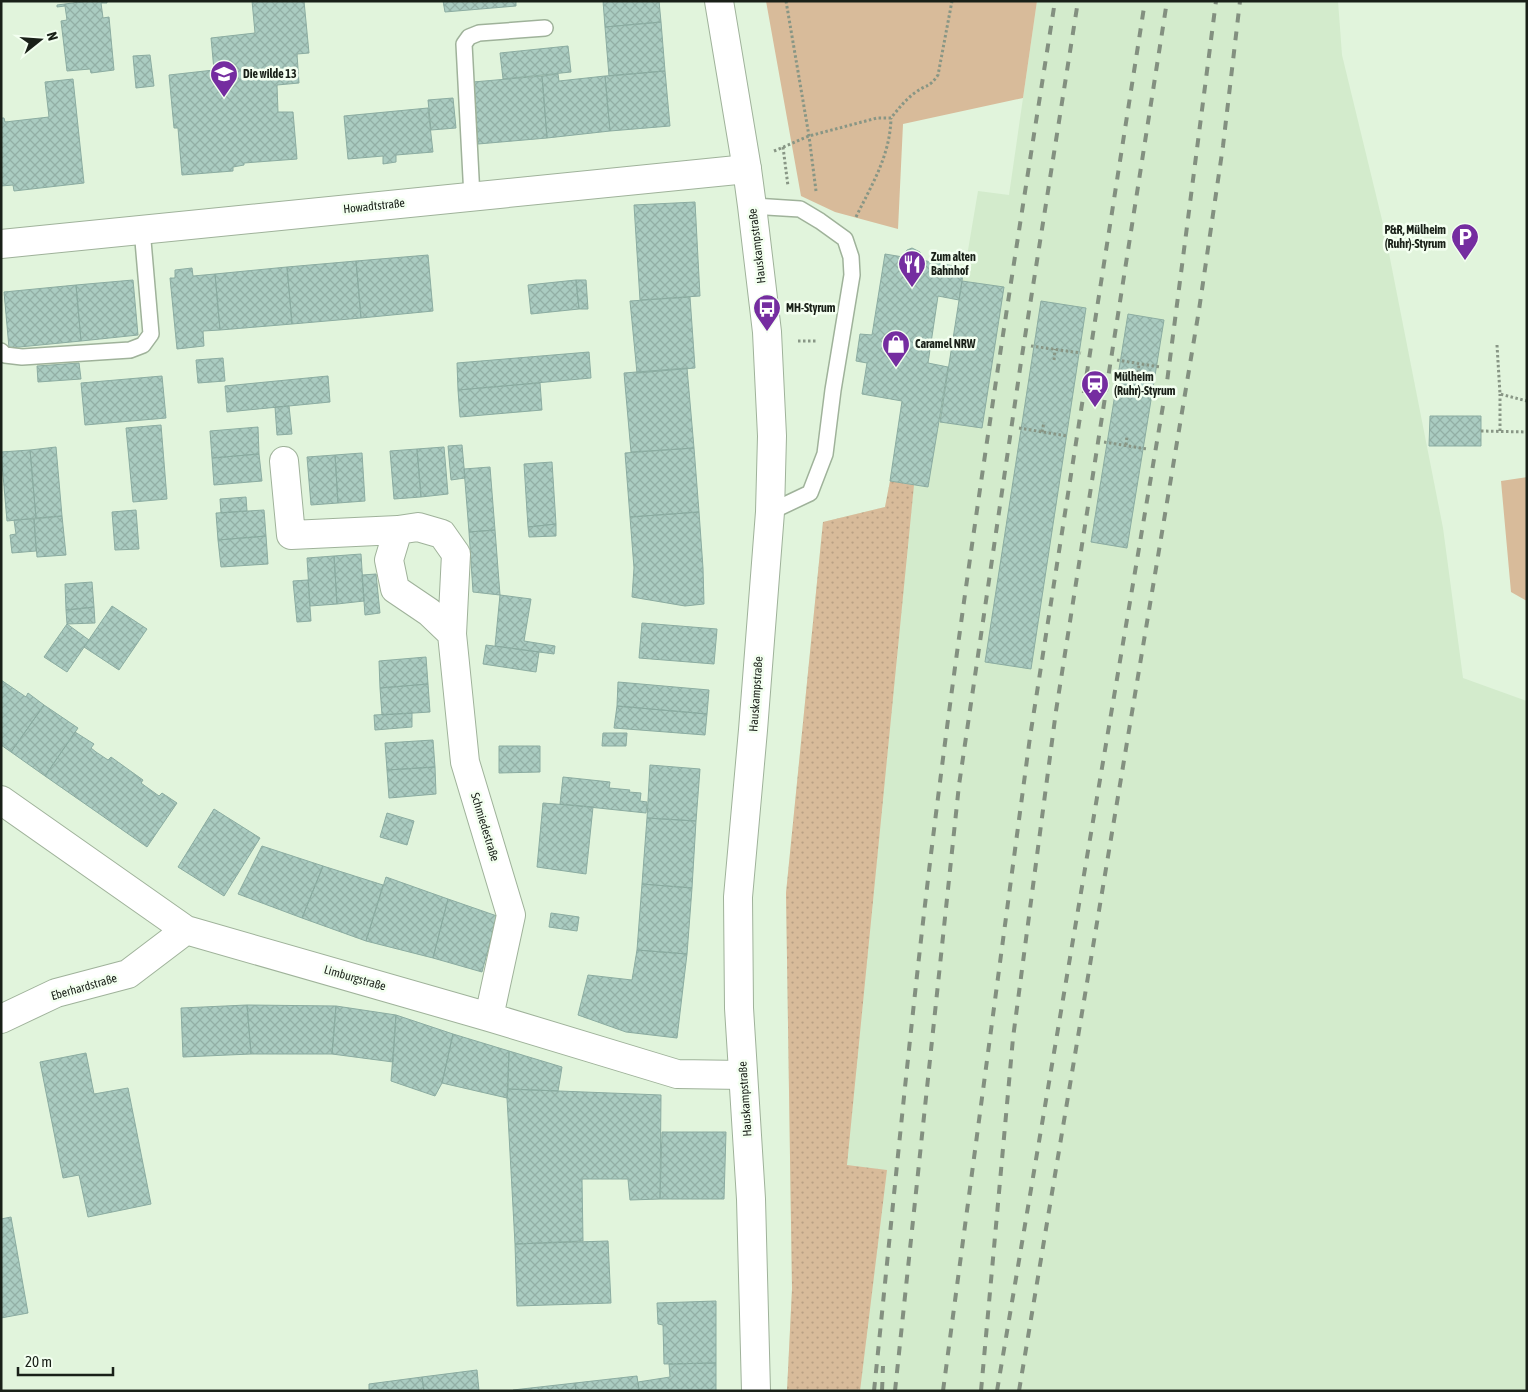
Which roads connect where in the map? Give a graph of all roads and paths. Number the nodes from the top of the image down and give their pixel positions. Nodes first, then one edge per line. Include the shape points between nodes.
1 (719, 1) edge
2 (786, 1) edge
3 (952, 1) edge
4 (545, 28) dead end
5 (891, 118) junction
6 (809, 136) junction
7 (783, 147) junction
8 (748, 169) junction
9 (472, 197) junction
10 (752, 206) junction
11 (790, 208) junction
12 (820, 221) junction
13 (142, 230) junction
14 (845, 240) junction
15 (1, 244) edge
16 (1497, 345) dead end
17 (1031, 346) dead end
18 (1055, 349) junction
19 (1, 351) edge
20 (1081, 353) dead end
21 (1054, 360) dead end
22 (1117, 360) dead end
23 (1139, 364) junction
24 (1160, 367) dead end
25 (1138, 373) dead end
26 (1500, 394) junction
27 (1527, 401) edge
28 (1044, 422) dead end
29 (1018, 428) dead end
30 (1481, 431) dead end
31 (1042, 432) junction
32 (1500, 432) junction
33 (1527, 432) edge
34 (1067, 436) dead end
35 (1127, 436) dead end
36 (1104, 442) dead end
37 (1126, 445) junction
38 (1147, 449) dead end
39 (284, 461) dead end
40 (770, 512) junction
41 (398, 530) junction
42 (452, 634) junction
43 (1, 800) edge
44 (186, 930) junction
45 (488, 1017) junction
46 (1, 1019) edge
47 (743, 1075) junction
48 (756, 1391) edge

1 - 8 street, Hauskampstraße
2 - 6 path
3 - 5 path via 938,75 931,85 901,104
4 - 9 lane via 479,33 469,37 464,44
5 - 6 path via 877,118
5 - 14 path via 886,153
6 - 7 path
6 - 12 path
7 - 8 path
7 - 11 path
8 - 9 street, Howadtstraße
8 - 10 street, Hauskampstraße
9 - 13 street, Howadtstraße
10 - 11 lane
10 - 40 street, Hauskampstraße via 767,332 772,436
11 - 12 lane via 800,209
12 - 14 lane
13 - 15 street, Howadtstraße
13 - 19 lane via 151,334 143,345 130,350 22,357 5,355
14 - 40 lane via 851,257 852,275 825,454 810,493
16 - 26 path
17 - 18 path
18 - 20 path
18 - 21 path
22 - 23 path
23 - 24 path
23 - 25 path
26 - 27 path
26 - 32 path
28 - 31 path
29 - 31 path
30 - 32 path
31 - 34 path
32 - 33 path
35 - 37 path
36 - 37 path
37 - 38 path
39 - 41 street, Schmiedestraße via 291,535
40 - 47 street, Hauskampstraße via 738,897
41 - 42 street via 389,560 395,588
41 - 42 street, Schmiedestraße via 418,527 442,534 456,554
42 - 45 street, Schmiedestraße via 465,762 511,915
43 - 44 street, Limburgstraße
44 - 45 street, Limburgstraße
44 - 46 street, Eberhardstraße via 128,974 56,993
45 - 47 street, Limburgstraße via 677,1074
47 - 48 street, Hauskampstraße via 751,1199

